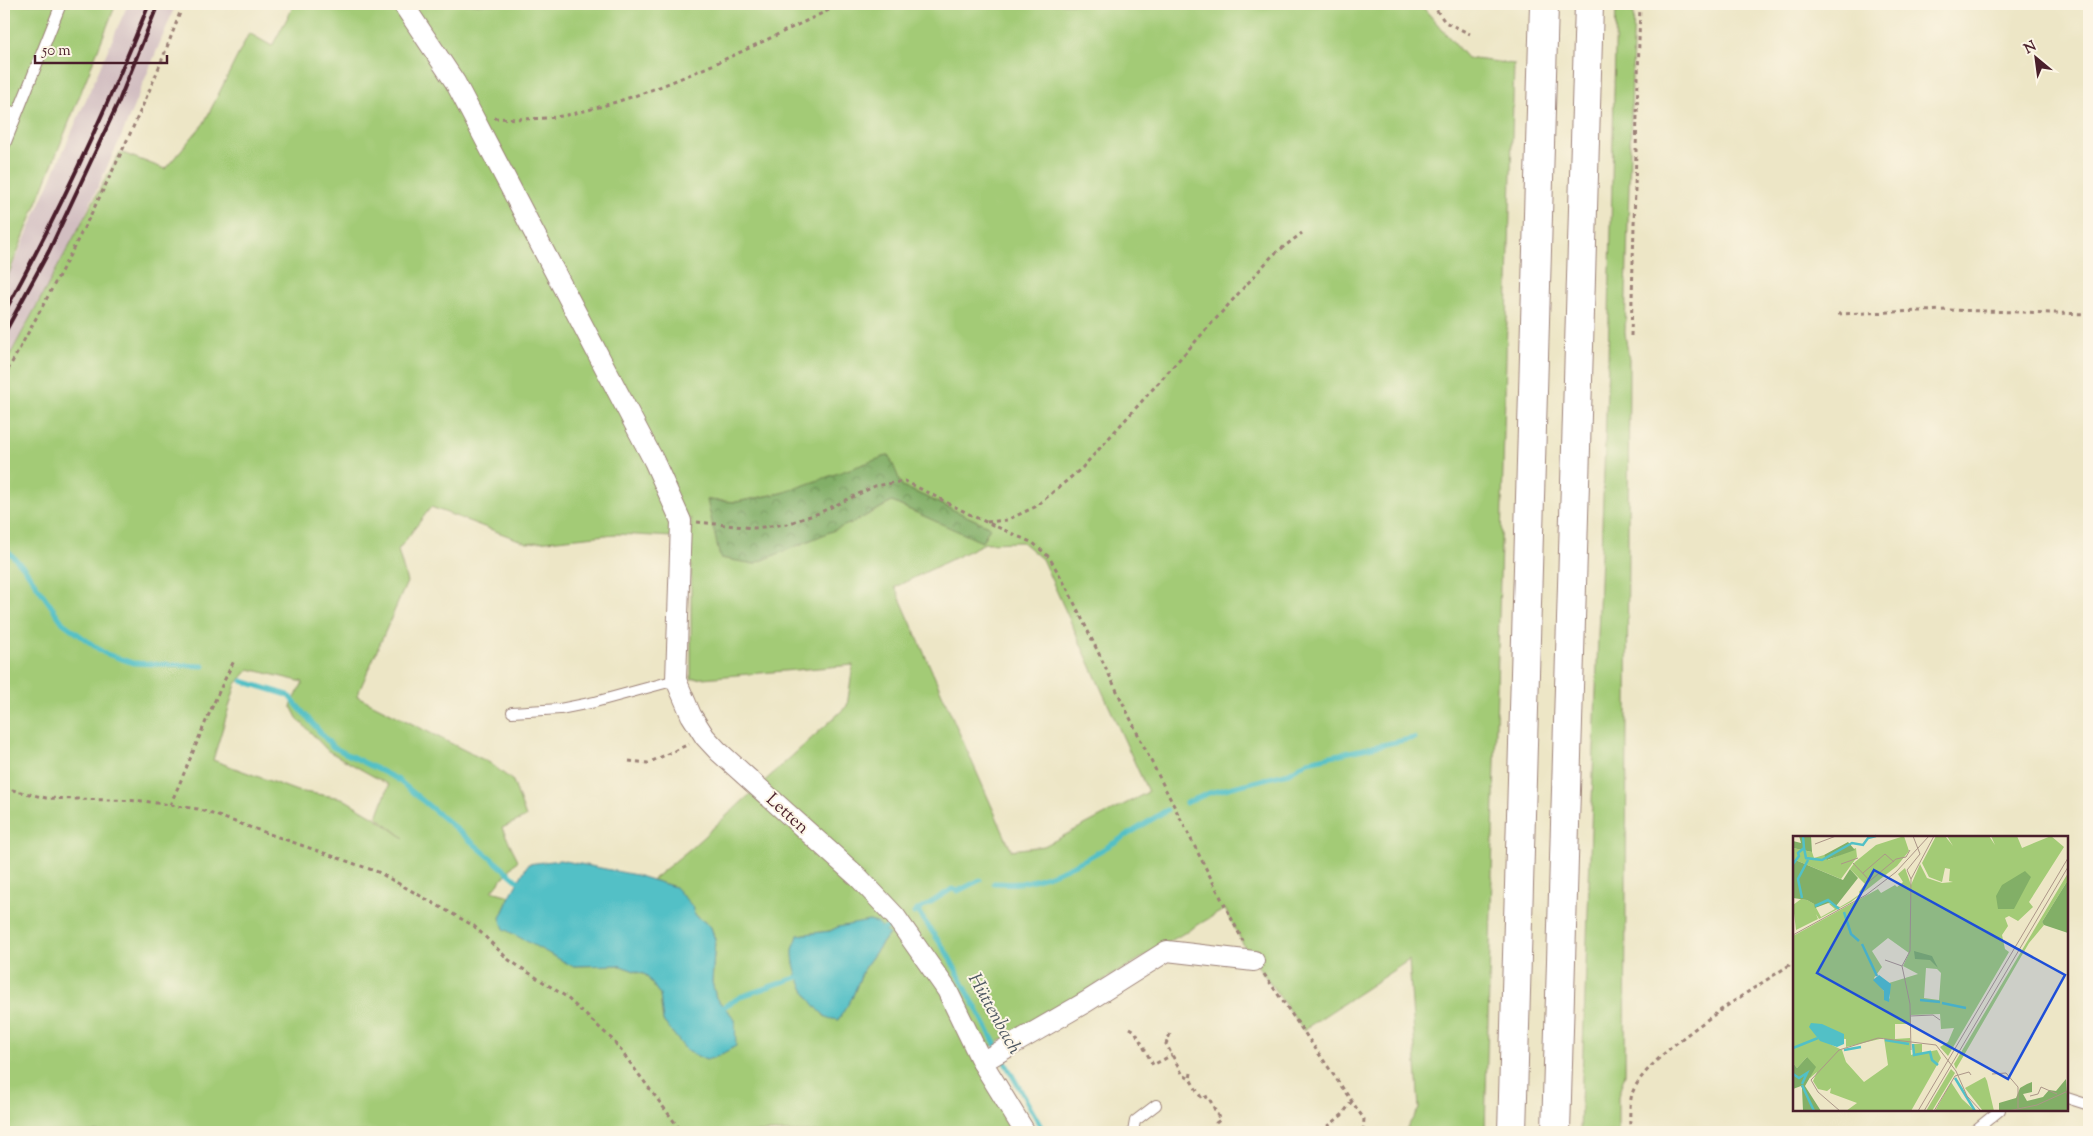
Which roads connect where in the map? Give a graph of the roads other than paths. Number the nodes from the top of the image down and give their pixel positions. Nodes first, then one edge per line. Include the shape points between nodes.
1 (61, 4) edge
2 (403, 4) edge
3 (1544, 4) edge
4 (1589, 4) edge
5 (4, 109) edge
6 (16, 113) junction
7 (4, 147) edge
8 (676, 680) junction
9 (512, 712) dead end
10 (1254, 961) road end
11 (982, 1062) junction
12 (2068, 1098) edge
13 (1156, 1105) dead end
14 (2089, 1105) edge
15 (1999, 1111) edge
16 (1025, 1132) edge
17 (1133, 1132) edge
18 (1512, 1132) edge
19 (1556, 1132) edge
20 (1973, 1132) edge

1 - 6 lane
2 - 8 street, Letten via 455,82 474,117 654,461 681,521
3 - 18 highway
4 - 19 highway
5 - 6 lane
6 - 7 lane
8 - 9 lane via 560,709
8 - 11 street, Letten via 691,715 718,751 859,878 895,916 947,990
10 - 11 street via 1167,951
11 - 16 street, Letten
12 - 14 lane
13 - 17 lane via 1135,1121
15 - 20 lane

